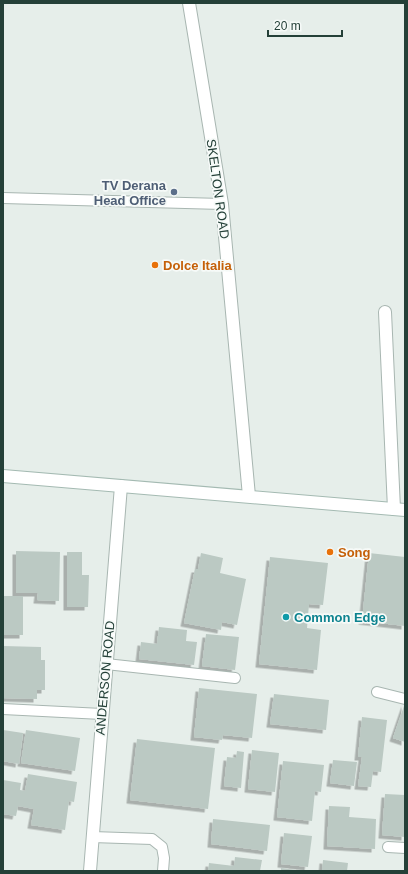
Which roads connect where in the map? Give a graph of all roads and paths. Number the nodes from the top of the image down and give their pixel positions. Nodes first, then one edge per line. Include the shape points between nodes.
1 (189, 3) edge
2 (3, 198) edge
3 (222, 204) junction
4 (385, 312) dead end
5 (3, 476) edge
6 (121, 486) junction
7 (249, 496) junction
8 (400, 509) edge
9 (106, 664) junction
10 (235, 678) dead end
11 (377, 692) dead end
12 (405, 699) edge
13 (3, 709) edge
14 (102, 714) junction
15 (92, 837) junction
16 (388, 847) dead end
17 (405, 848) edge
18 (90, 871) edge
19 (163, 871) edge

1 - 3 street, SKELTON ROAD
2 - 3 lane
3 - 7 street, SKELTON ROAD
4 - 8 street
5 - 6 street
6 - 7 street
6 - 9 street, ANDERSON ROAD
7 - 8 street
9 - 10 lane
9 - 14 street, ANDERSON ROAD
11 - 12 lane
13 - 14 lane
14 - 15 street, ANDERSON ROAD
15 - 18 street, ANDERSON ROAD
15 - 19 lane via 152,839 162,847
16 - 17 lane

